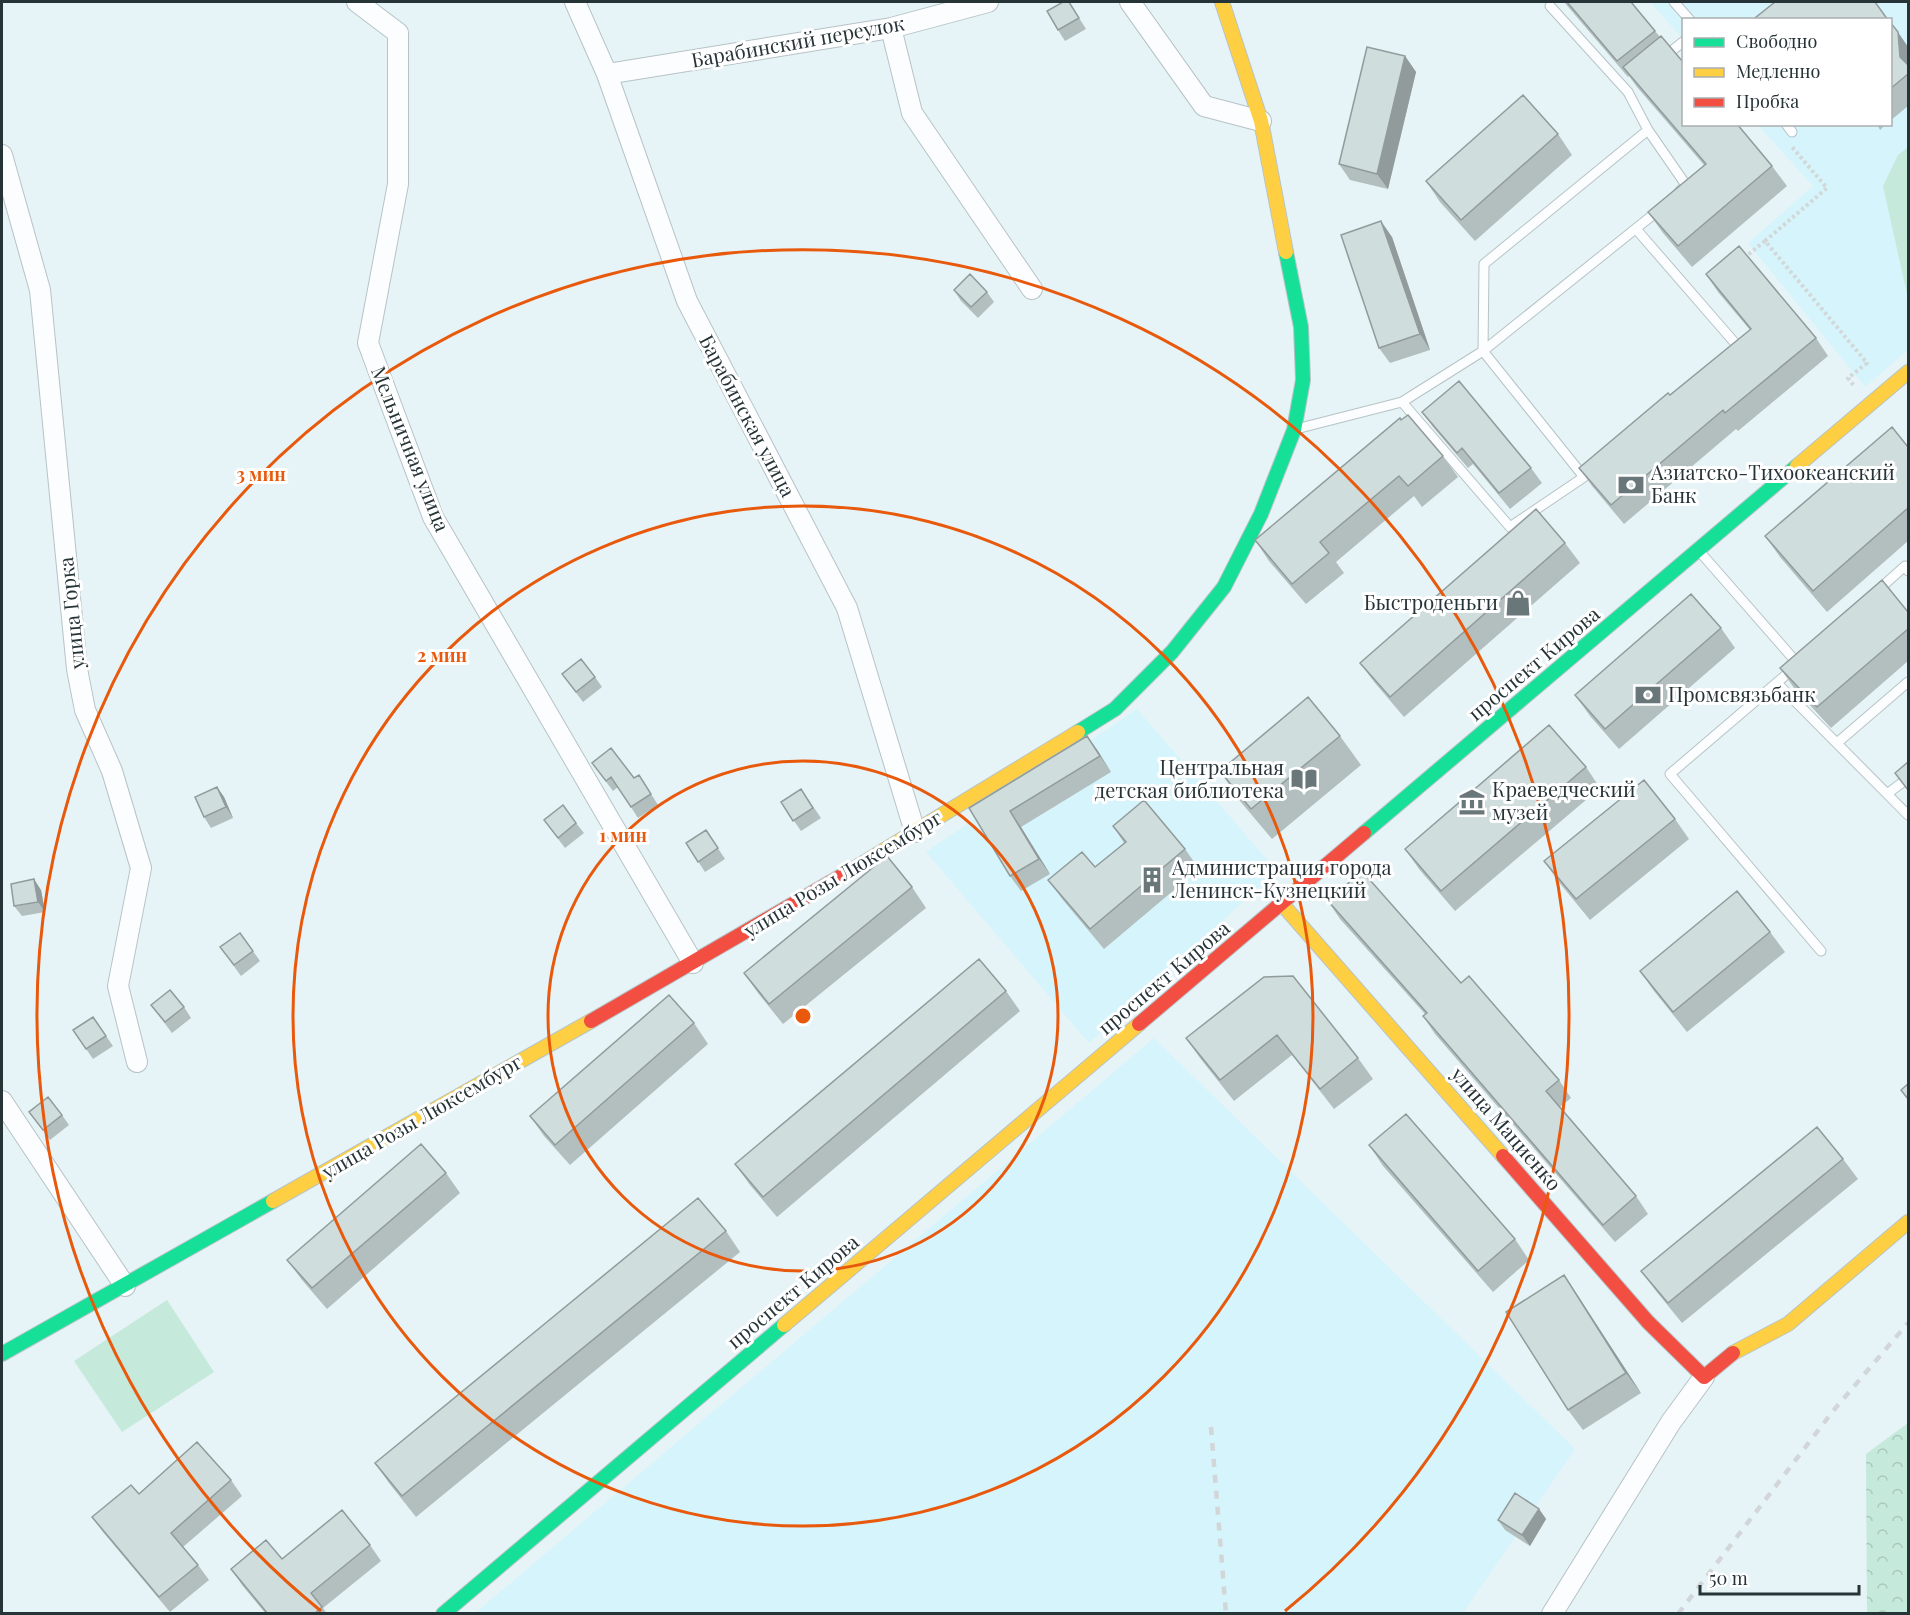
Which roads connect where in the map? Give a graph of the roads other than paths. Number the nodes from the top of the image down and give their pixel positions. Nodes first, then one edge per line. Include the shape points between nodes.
1 (357, 2) edge
2 (575, 2) edge
3 (988, 2) edge
4 (1130, 2) edge
5 (1222, 2) edge
6 (1674, 2) edge
7 (1550, 6) dead end
8 (1688, 18) edge
9 (891, 28) junction
10 (1682, 42) edge
11 (1657, 62) edge
12 (607, 74) junction
13 (1261, 121) junction
14 (1647, 130) junction
15 (2, 155) edge
16 (1636, 229) junction
17 (1032, 289) dead end
18 (1483, 351) junction
19 (1732, 358) edge
20 (1908, 372) edge
21 (1402, 402) junction
22 (1294, 430) junction
23 (1594, 470) edge
24 (1584, 477) junction
25 (1698, 550) junction
26 (1908, 571) edge
27 (1872, 597) edge
28 (1806, 657) edge
29 (1798, 664) junction
30 (1908, 682) edge
31 (1777, 683) junction
32 (1837, 743) junction
33 (1908, 778) edge
34 (1887, 794) junction
35 (1908, 815) edge
36 (915, 832) junction
37 (1282, 904) junction
38 (1821, 951) dead end
39 (693, 963) junction
40 (137, 1062) dead end
41 (2, 1101) edge
42 (1908, 1222) edge
43 (125, 1286) junction
44 (2, 1354) edge
45 (1704, 1377) junction
46 (443, 1614) edge
47 (1552, 1614) edge

1 - 39 street, Мельничная улица via 398,33 398,184 368,343 433,517
2 - 12 street, Барабинская улица
3 - 9 street, Барабинский переулок
4 - 13 street via 1204,106
5 - 13 street, улица Розы Люксембург
6 - 8 lane
7 - 14 lane via 1629,85
9 - 12 street, Барабинский переулок
9 - 17 street via 912,113
10 - 11 lane
12 - 36 street, Барабинская улица via 687,301 847,608
13 - 22 street, улица Розы Люксембург via 1301,327 1303,380
14 - 16 lane via 1686,186
14 - 18 lane via 1484,264
15 - 40 street, улица Горка via 40,290 77,669 85,710 112,771 141,868 118,986
16 - 18 lane
16 - 19 lane via 1741,350
18 - 21 lane
18 - 24 lane
20 - 25 street, проспект Кирова
21 - 22 lane
21 - 24 lane via 1510,527
22 - 36 street, улица Розы Люксембург via 1261,514 1224,587 1172,652 1115,709
23 - 24 lane
25 - 29 lane
25 - 37 street, проспект Кирова
26 - 27 lane via 1905,567
28 - 29 lane
29 - 31 lane
30 - 32 lane
31 - 32 lane
31 - 38 lane via 1670,774
32 - 34 lane
33 - 34 lane
34 - 35 lane
36 - 39 street, улица Розы Люксембург
37 - 45 street, улица Мациенко via 1648,1322
37 - 46 street, проспект Кирова
39 - 43 street, улица Розы Люксембург
41 - 43 street
42 - 45 street via 1788,1324 1732,1354
43 - 44 street, улица Розы Люксембург
45 - 47 street via 1671,1422

